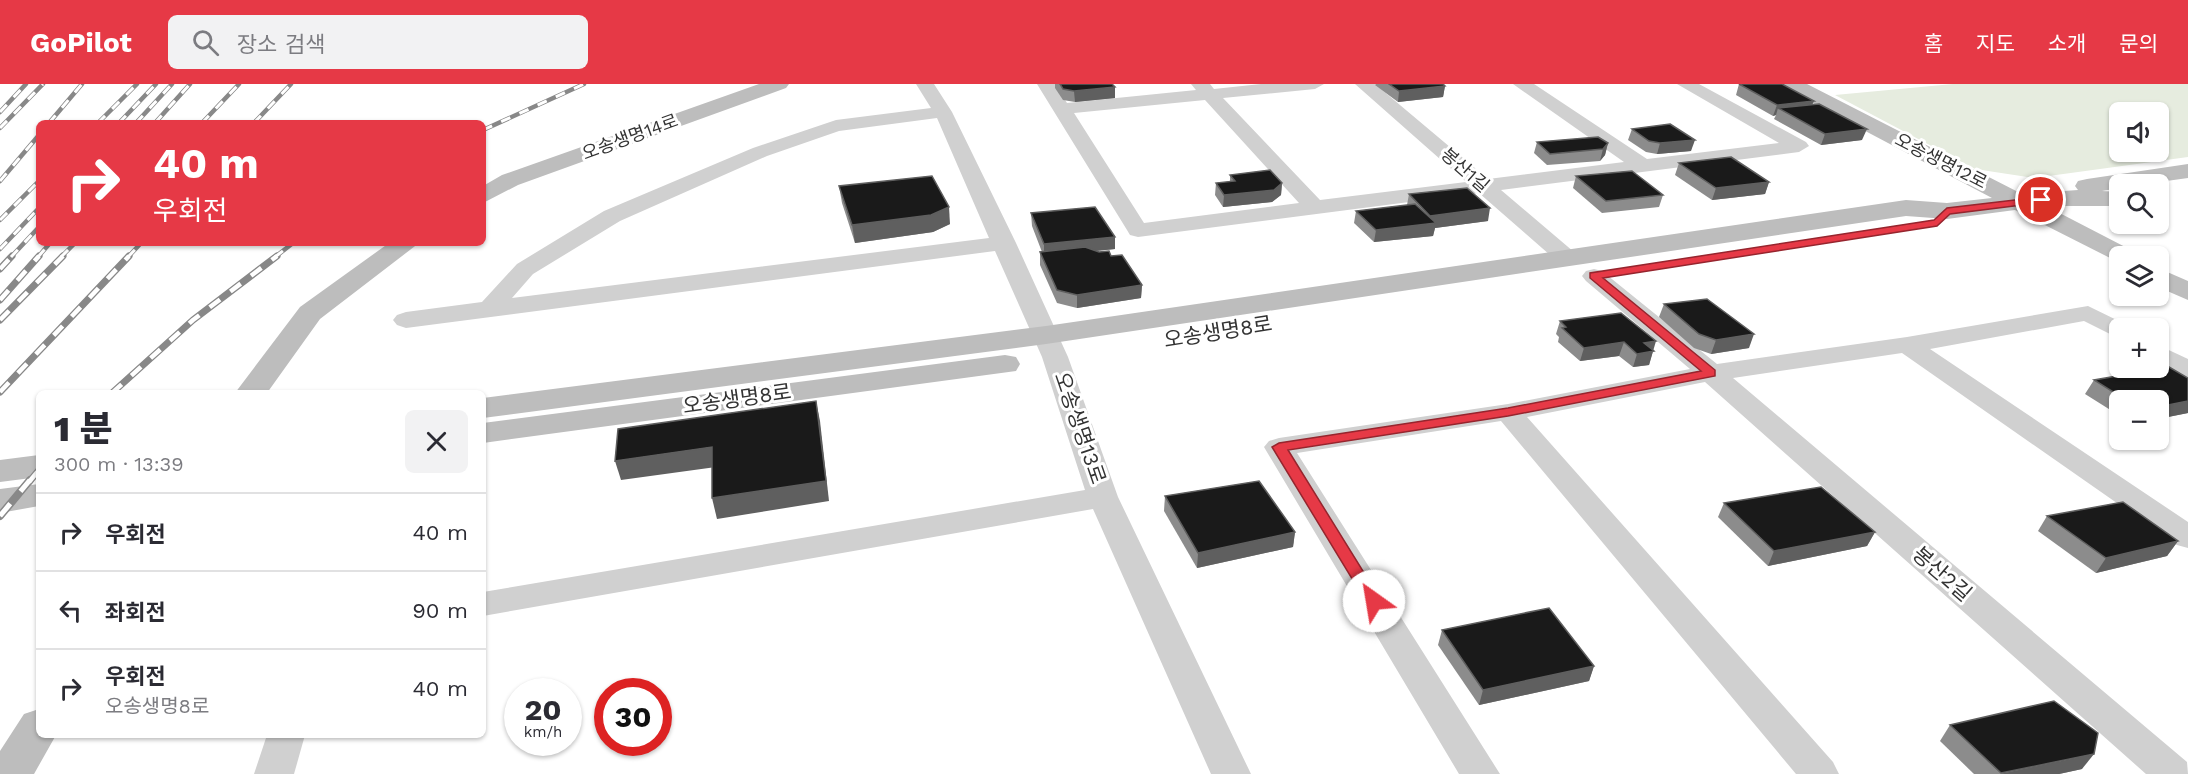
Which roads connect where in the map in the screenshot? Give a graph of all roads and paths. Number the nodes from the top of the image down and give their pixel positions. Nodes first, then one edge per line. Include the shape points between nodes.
1 (779, 84) edge
2 (925, 84) edge
3 (1046, 84) edge
4 (1315, 84) edge
5 (1364, 84) edge
6 (1522, 84) edge
7 (1686, 84) edge
8 (1791, 84) edge
9 (1205, 89) edge
10 (1063, 109) junction
11 (943, 112) junction
12 (1643, 166) junction
13 (2188, 171) edge
14 (1483, 186) junction
15 (2188, 190) edge
16 (2169, 193) edge
17 (486, 194) edge
18 (2061, 197) junction
19 (2109, 199) edge
20 (2021, 202) junction
21 (1314, 207) junction
22 (1947, 212) junction
23 (1005, 243) junction
24 (402, 246) edge
25 (2109, 249) edge
26 (1566, 257) junction
27 (1594, 276) junction
28 (2169, 282) edge
29 (2188, 292) edge
30 (490, 308) junction
31 (406, 320) dead end
32 (2109, 325) edge
33 (1907, 345) junction
34 (1051, 346) junction
35 (2169, 359) edge
36 (2188, 370) edge
37 (1711, 373) junction
38 (253, 390) edge
39 (486, 408) edge
40 (1508, 412) junction
41 (486, 433) edge
42 (36, 466) edge
43 (0, 471) edge
44 (36, 495) edge
45 (1103, 496) junction
46 (0, 501) edge
47 (2188, 537) edge
48 (486, 603) edge
49 (36, 731) edge
50 (285, 738) edge
51 (10, 774) edge
52 (274, 774) edge
53 (1231, 774) edge
54 (1480, 774) edge
55 (1819, 774) edge
56 (2173, 774) edge

1 - 17 street, 오송생명14로 via 510,180
2 - 11 street, 오송생명13로
3 - 10 street
4 - 9 street
5 - 14 street, 봉산1길
6 - 12 street
7 - 12 street via 1799,146
8 - 20 street, 오송생명12로
9 - 10 street
9 - 21 street
10 - 21 street via 1138,230
11 - 23 street, 오송생명13로
11 - 30 street via 836,126 760,152 612,216 525,269
12 - 14 street
13 - 18 street, 오송생명8로 via 2078,188
14 - 21 street
14 - 26 street, 봉산1길
15 - 16 street
18 - 19 street, 오송생명8로
18 - 20 street, 오송생명8로
20 - 22 street, 오송생명8로
20 - 25 street, 오송생명12로
22 - 26 street, 오송생명8로 via 1906,208
22 - 27 street, 오송생명8로 via 1937,223
23 - 30 street
23 - 34 street, 오송생명13로
24 - 38 street via 310,313
26 - 34 street, 오송생명8로
27 - 34 street, 오송생명8로
27 - 37 street, 봉산2길
28 - 29 street
30 - 31 street
32 - 33 street via 2088,313
33 - 37 street
33 - 47 street
34 - 39 street, 오송생명8로
34 - 41 street, 오송생명8로
34 - 45 street, 오송생명13로
35 - 36 street
37 - 40 street
37 - 56 street, 봉산2길
40 - 54 street via 1279,447
40 - 55 street
42 - 43 street
44 - 46 street
45 - 48 street
45 - 53 street, 오송생명13로
49 - 51 street
50 - 52 street

